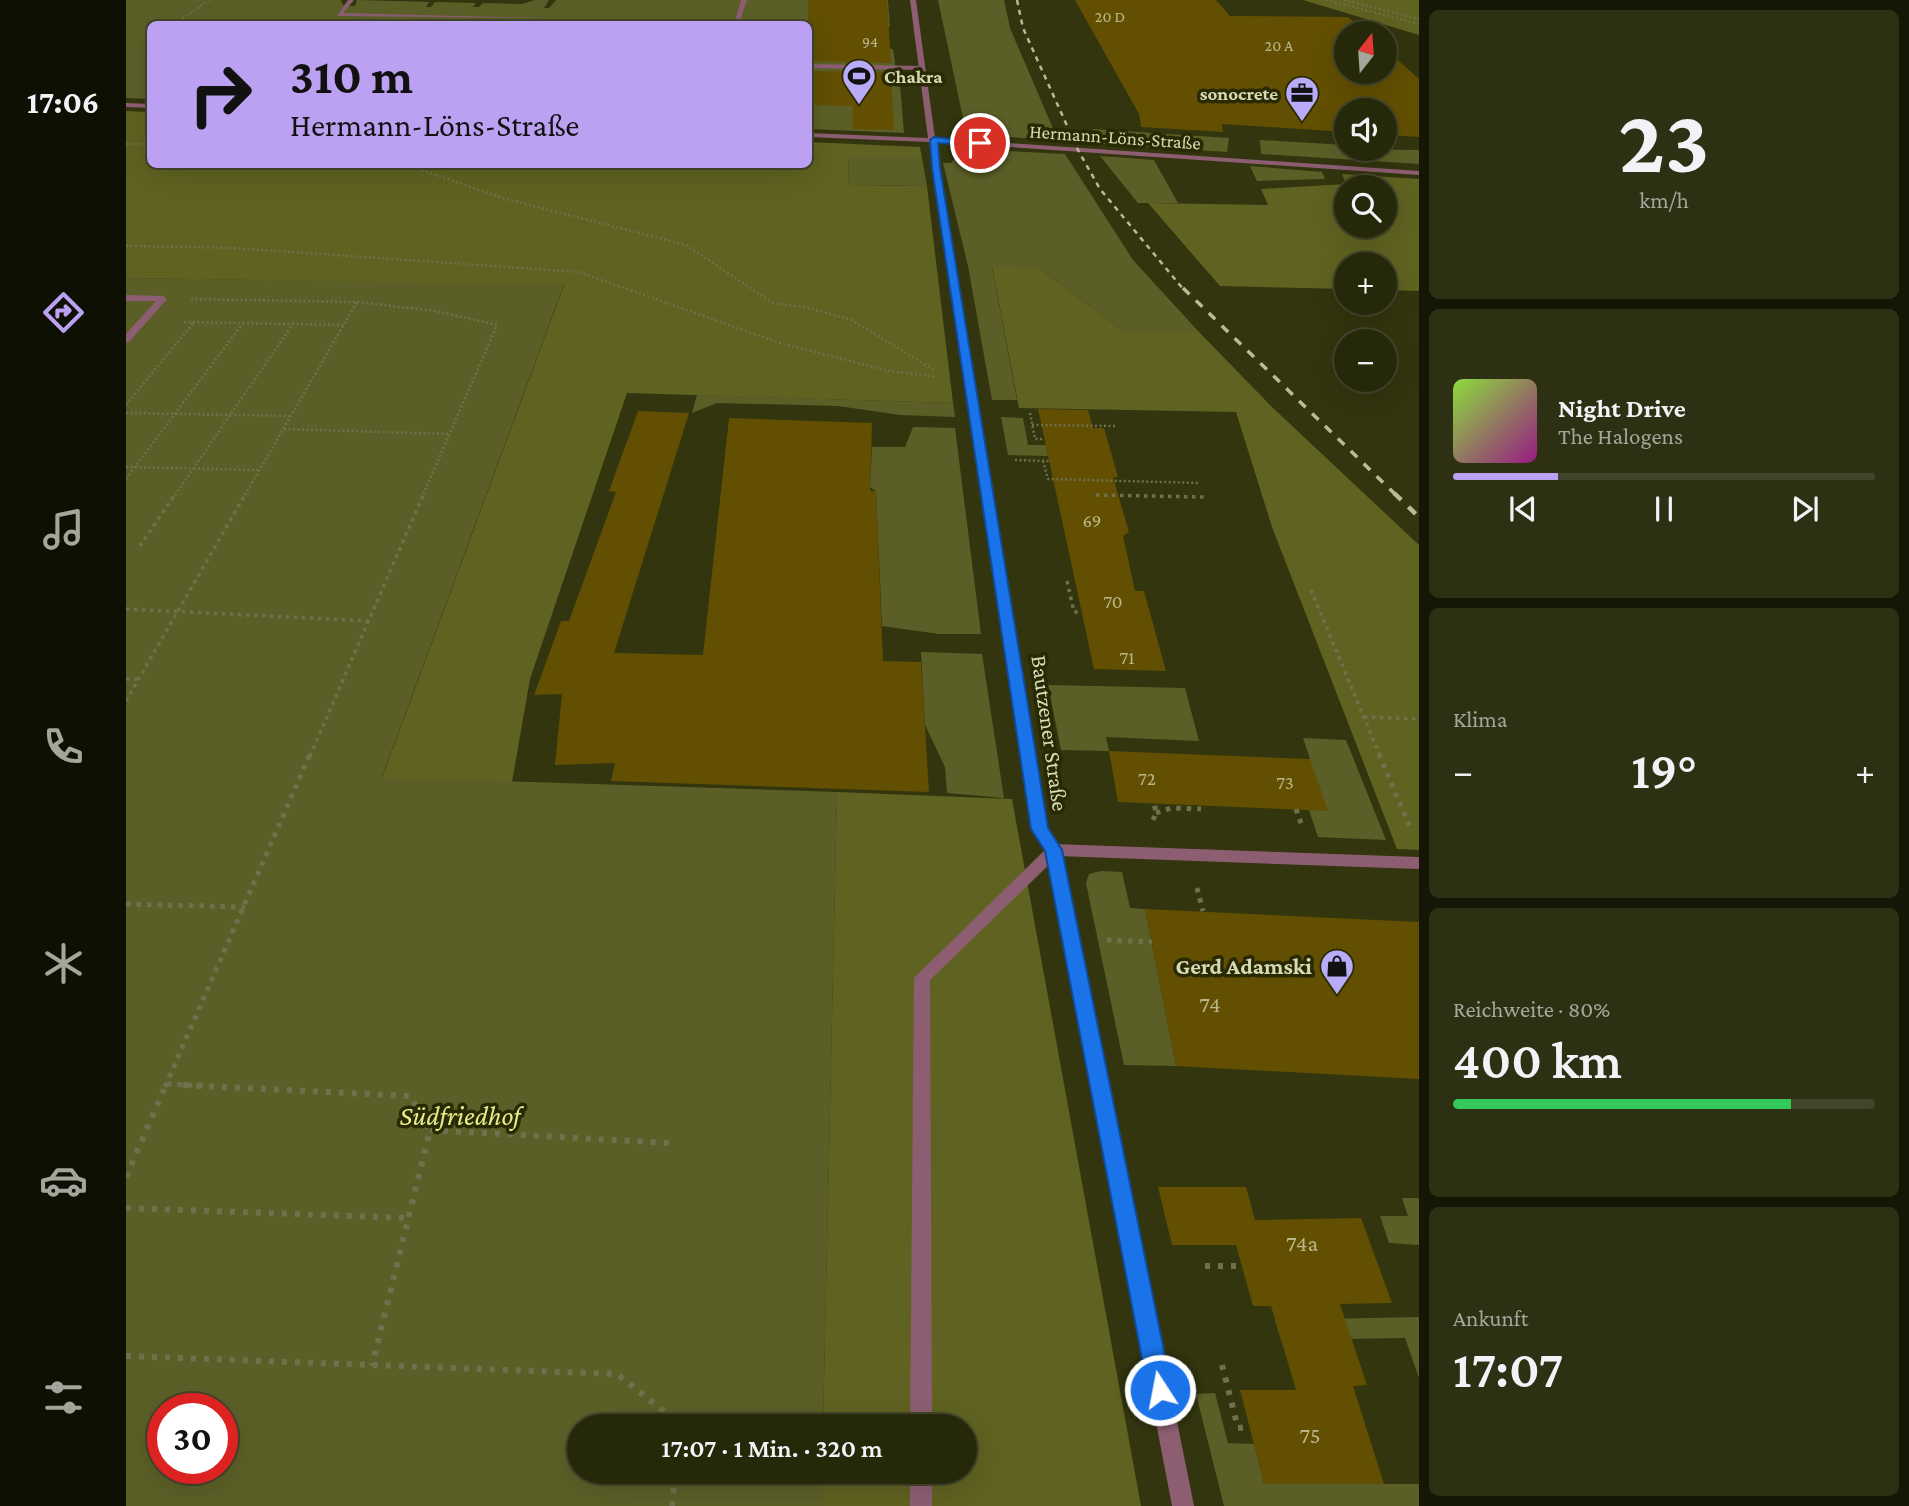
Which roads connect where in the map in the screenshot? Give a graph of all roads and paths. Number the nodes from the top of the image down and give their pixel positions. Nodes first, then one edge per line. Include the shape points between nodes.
1 (209, 0) edge
2 (351, 0) edge
3 (744, 0) edge
4 (913, 0) edge
5 (1326, 0) edge
6 (1344, 0) edge
7 (1419, 19) edge
8 (179, 21) edge
9 (539, 21) edge
10 (737, 21) edge
11 (1419, 24) edge
12 (812, 66) edge
13 (921, 68) junction
14 (126, 106) edge
15 (147, 107) edge
16 (812, 135) edge
17 (934, 140) junction
18 (126, 144) edge
19 (147, 144) edge
20 (416, 168) edge
21 (1419, 173) edge
22 (126, 246) edge
23 (126, 298) edge
24 (163, 299) junction
25 (357, 302) junction
26 (143, 321) junction
27 (194, 322) junction
28 (244, 323) junction
29 (293, 324) junction
30 (344, 325) junction
31 (126, 340) edge
32 (126, 405) edge
33 (126, 413) edge
34 (1030, 413) dead end
35 (175, 414) junction
36 (230, 415) junction
37 (292, 416) junction
38 (1032, 425) junction
39 (1115, 426) dead end
40 (284, 429) junction
41 (450, 433) junction
42 (1044, 439) dead end
43 (1043, 461) dead end
44 (126, 467) edge
45 (135, 467) junction
46 (194, 468) junction
47 (261, 470) junction
48 (126, 479) edge
49 (1200, 483) dead end
50 (1096, 495) dead end
51 (1204, 497) dead end
52 (140, 546) dead end
53 (1067, 581) dead end
54 (1311, 590) dead end
55 (126, 609) edge
56 (180, 610) junction
57 (1081, 612) dead end
58 (370, 621) junction
59 (126, 679) edge
60 (139, 679) junction
61 (126, 701) edge
62 (1364, 717) junction
63 (1419, 719) edge
64 (1201, 809) dead end
65 (1156, 813) dead end
66 (1414, 838) dead end
67 (1054, 850) junction
68 (1419, 863) edge
69 (126, 904) edge
70 (245, 907) junction
71 (1097, 939) dead end
72 (1152, 942) dead end
73 (167, 1084) junction
74 (430, 1130) junction
75 (670, 1143) dead end
76 (126, 1177) edge
77 (126, 1208) edge
78 (409, 1218) junction
79 (1205, 1266) dead end
80 (1241, 1266) dead end
81 (126, 1356) edge
82 (1222, 1365) dead end
83 (372, 1366) junction
84 (668, 1414) edge
85 (921, 1414) edge
86 (1249, 1427) dead end
87 (674, 1484) edge
88 (921, 1484) edge
89 (672, 1506) edge
90 (920, 1506) edge
91 (1183, 1506) edge

1 - 8 path
2 - 9 street via 340,15 541,18
3 - 10 street
4 - 13 street, Bautzener Straße
5 - 11 path
6 - 7 path
12 - 13 street
13 - 17 street, Bautzener Straße
14 - 15 street
16 - 17 street, Hermann-Löns-Straße
17 - 21 street, Hermann-Löns-Straße
17 - 67 street, Bautzener Straße via 1040,829
18 - 19 path
20 - 22 path via 502,198 686,245 773,303 852,320 948,378 889,371 780,343 579,272 234,248
23 - 24 street
24 - 25 path
24 - 26 street
25 - 30 path
25 - 41 path via 435,311 497,325
26 - 27 path
26 - 31 street
27 - 28 path
27 - 32 path
28 - 29 path
28 - 35 path
29 - 30 path
29 - 36 path
30 - 37 path
33 - 35 path
34 - 38 path
35 - 36 path
35 - 45 path
36 - 37 path
36 - 46 path
37 - 40 path
38 - 39 path
38 - 42 path via 1035,439
40 - 41 path
40 - 47 path
41 - 58 path
43 - 49 path via 1048,479
44 - 45 path
45 - 46 path
45 - 48 path
46 - 47 path
46 - 52 path
47 - 56 path
50 - 51 path
53 - 57 path via 1073,612
54 - 62 path
55 - 56 path
56 - 58 path
56 - 60 path
58 - 70 path
59 - 60 path
60 - 61 path
62 - 63 path
62 - 66 path
64 - 65 path via 1171,808
67 - 68 street
67 - 85 street via 922,978
67 - 91 street, Bautzener Straße
69 - 70 path
70 - 73 path
71 - 72 path
73 - 74 path via 410,1096
73 - 76 path
74 - 75 path
74 - 78 path
77 - 78 path
78 - 83 path
79 - 80 path
81 - 83 path
82 - 86 path via 1238,1428
83 - 84 path via 617,1374
87 - 89 path
88 - 90 street

